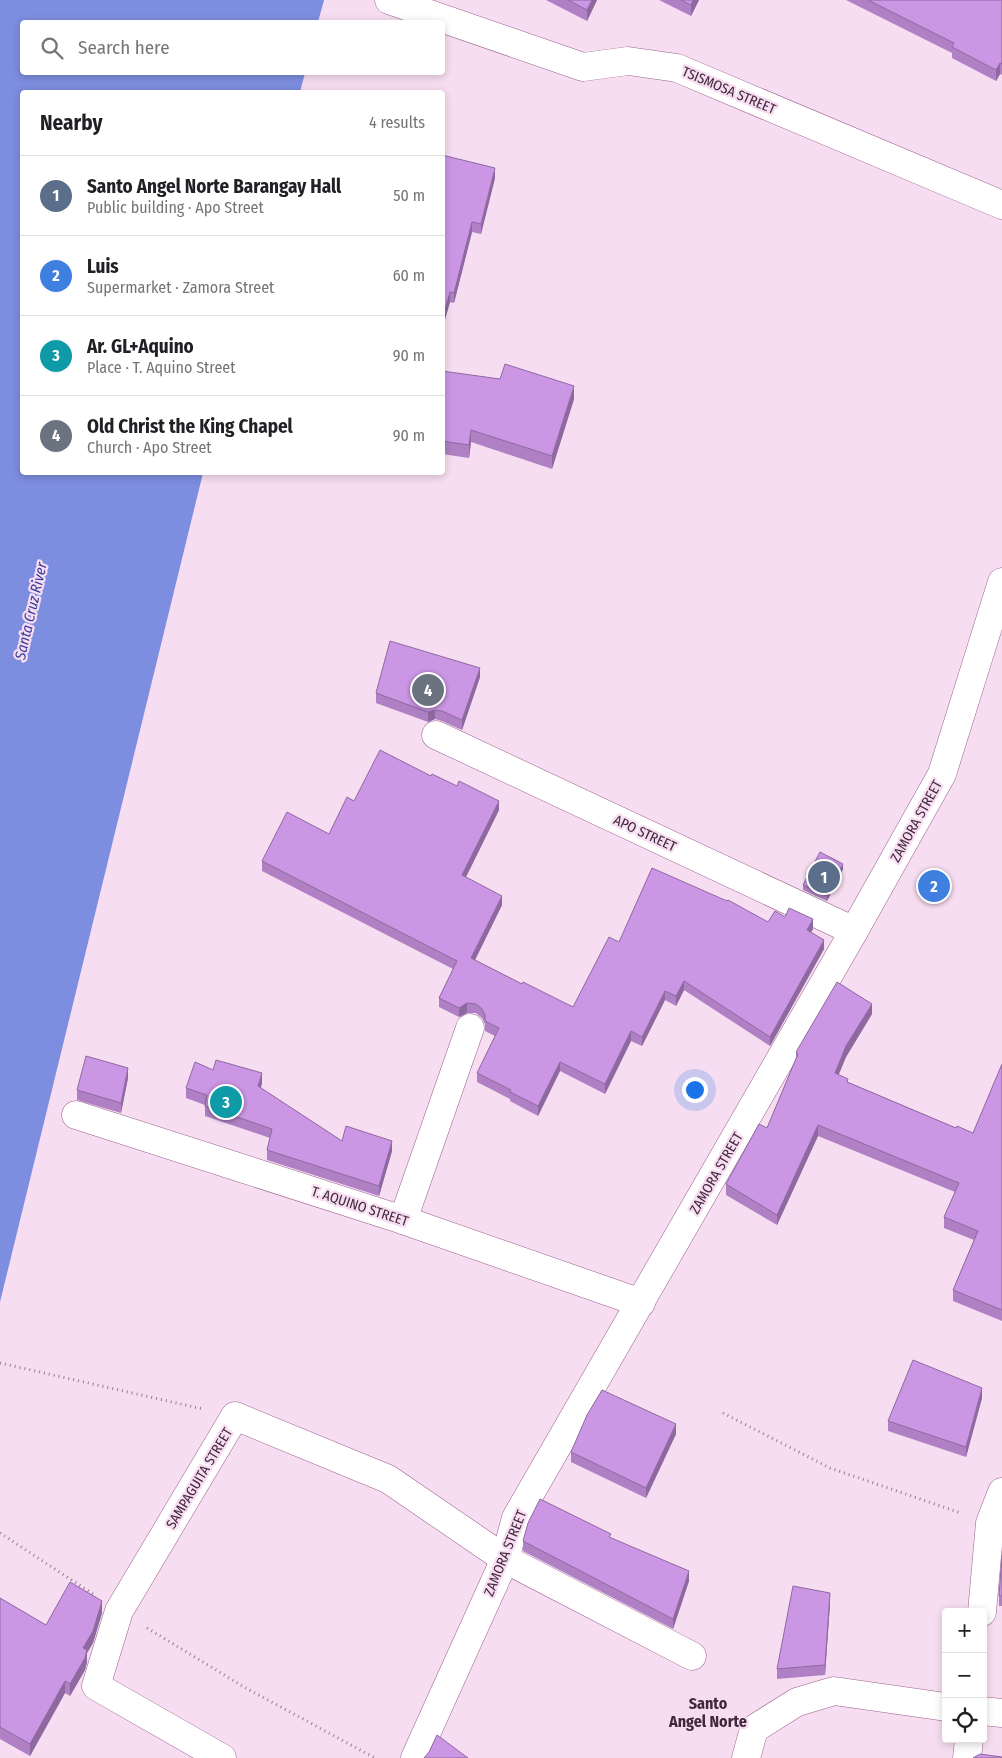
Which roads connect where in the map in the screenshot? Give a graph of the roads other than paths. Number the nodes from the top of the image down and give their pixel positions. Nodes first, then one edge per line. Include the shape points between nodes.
1 (389, 0) edge
2 (1002, 205) edge
3 (1002, 582) edge
4 (436, 735) dead end
5 (854, 931) junction
6 (470, 1028) dead end
7 (76, 1115) dead end
8 (403, 1220) junction
9 (641, 1303) junction
10 (1002, 1492) edge
11 (505, 1559) junction
12 (982, 1608) edge
13 (692, 1656) dead end
14 (942, 1706) edge
15 (987, 1712) edge
16 (1002, 1713) edge
17 (969, 1743) edge
18 (222, 1758) edge
19 (415, 1758) edge
20 (746, 1758) edge
21 (967, 1758) edge

1 - 2 street, TSISMOSA STREET via 582,67 628,61 677,68
3 - 5 street, ZAMORA STREET via 942,774
4 - 5 street, APO STREET
5 - 9 street, ZAMORA STREET
6 - 8 street
7 - 8 street, T. AQUINO STREET
8 - 9 street, T. AQUINO STREET
9 - 11 street, ZAMORA STREET via 516,1518
10 - 12 street via 990,1523
11 - 13 street, SAMPAGUITA STREET
11 - 18 street, SAMPAGUITA STREET via 388,1479 235,1416 119,1611 96,1686
11 - 19 street, ZAMORA STREET
14 - 20 street via 834,1691 797,1702 754,1729
15 - 16 street
17 - 21 street

